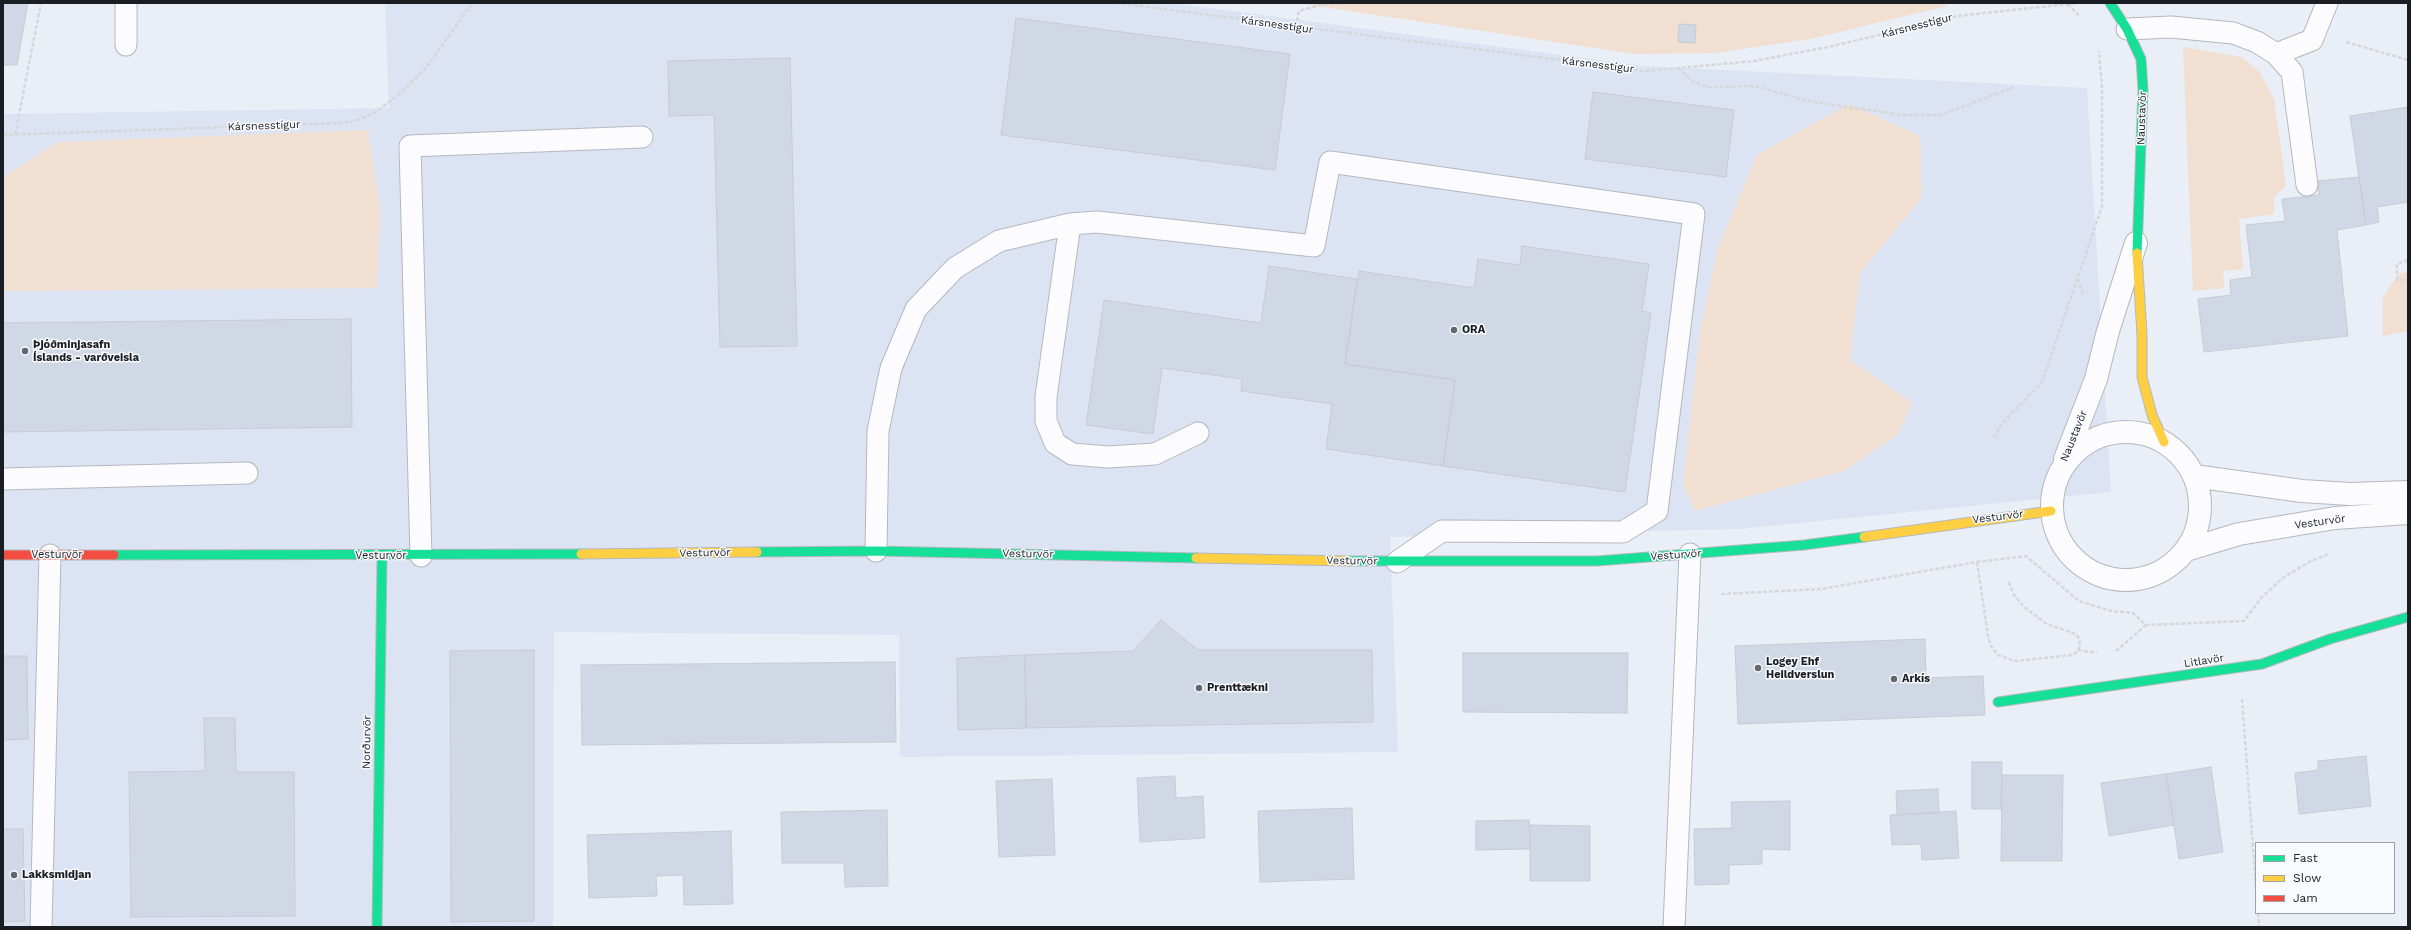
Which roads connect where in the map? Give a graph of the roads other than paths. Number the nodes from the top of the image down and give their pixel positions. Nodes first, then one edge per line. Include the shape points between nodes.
1 (126, 3) edge
2 (2110, 3) edge
3 (2327, 3) edge
4 (2127, 29) junction
5 (126, 45) dead end
6 (2276, 54) junction
7 (642, 137) dead end
8 (2307, 185) dead end
9 (1070, 224) junction
10 (2136, 242) junction
11 (1198, 434) dead end
12 (2164, 442) junction
13 (2061, 469) junction
14 (247, 473) dead end
15 (2194, 476) junction
16 (3, 479) edge
17 (2408, 492) edge
18 (2051, 511) junction
19 (2408, 513) edge
20 (2186, 550) junction
21 (876, 551) junction
22 (1690, 554) junction
23 (3, 555) edge
24 (50, 555) junction
25 (382, 556) junction
26 (421, 556) junction
27 (1397, 562) junction
28 (2408, 617) edge
29 (1998, 702) dead end
30 (41, 927) edge
31 (377, 927) edge
32 (1674, 927) edge

1 - 5 lane
2 - 4 street, Naustavör
3 - 6 lane via 2312,40
4 - 6 lane via 2170,27 2233,33 2257,42
4 - 10 street, Naustavör via 2140,59 2143,89
6 - 8 lane via 2292,72
7 - 26 lane via 410,146
9 - 11 lane via 1046,398 1046,421 1055,443 1072,454 1108,457 1155,454
9 - 21 lane via 999,241 955,268 916,309 891,368 878,431
9 - 27 lane via 1097,222 1314,246 1330,162 1694,214 1657,511 1623,532 1442,531
10 - 12 street, Naustavör via 2142,376 2152,416
10 - 13 street, Naustavör via 2096,379
12 - 13 street, Naustavör via 2142,432 2118,431 2095,437 2076,450
12 - 15 street, Naustavör via 2176,451
13 - 18 street, Naustavör via 2053,489
14 - 16 lane
15 - 17 street via 2302,491 2350,494
15 - 20 street, Naustavör via 2200,494 2200,514 2196,533
18 - 20 street, Naustavör via 2056,534 2069,554 2087,570 2109,579 2133,580 2156,574 2173,564
18 - 22 street, Vesturvör via 1804,545
19 - 20 street, Vesturvör via 2335,518 2246,533
21 - 26 street, Vesturvör
21 - 27 street, Vesturvör
22 - 27 street, Vesturvör via 1597,561
22 - 32 lane
23 - 24 street, Vesturvör
24 - 25 street, Vesturvör
24 - 30 lane
25 - 26 street, Vesturvör
25 - 31 street, Norðurvör
28 - 29 street, Litlavör via 2330,639 2262,664

